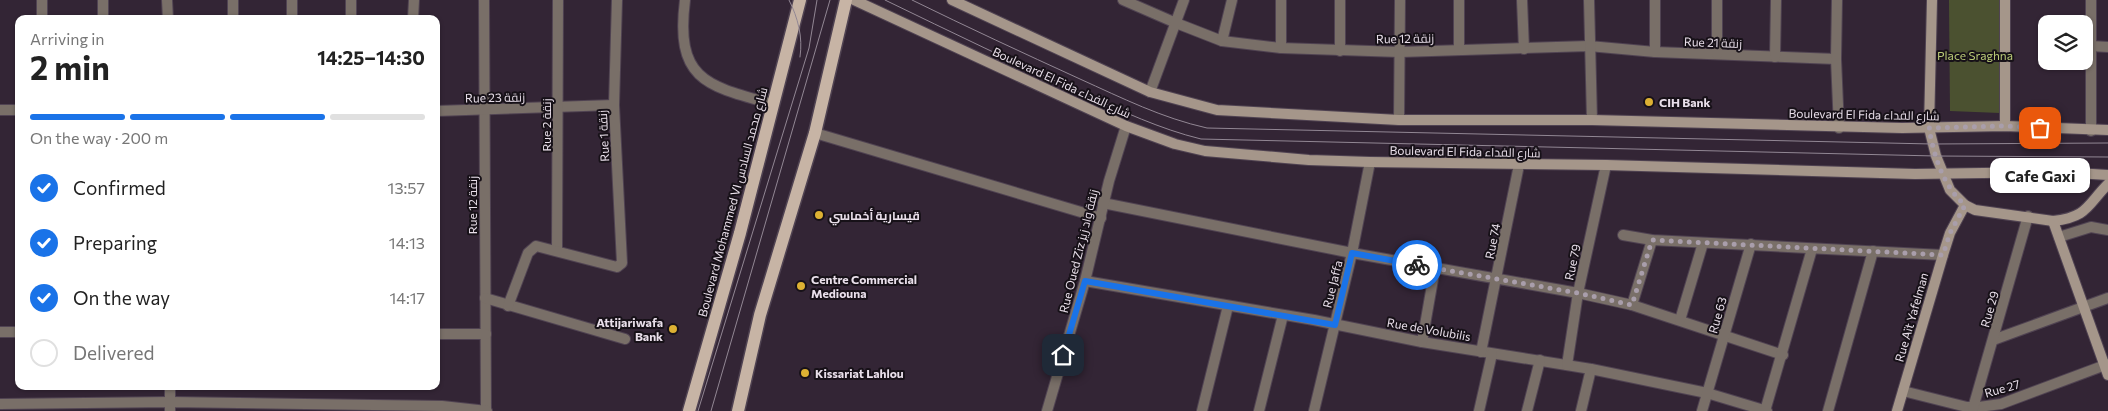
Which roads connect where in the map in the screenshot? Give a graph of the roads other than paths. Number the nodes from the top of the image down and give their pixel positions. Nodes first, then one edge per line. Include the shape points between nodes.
1 (42, 0) edge
2 (103, 0) edge
3 (167, 0) edge
4 (233, 0) edge
5 (292, 0) edge
6 (351, 0) edge
7 (414, 0) edge
8 (484, 0) edge
9 (558, 0) edge
10 (617, 0) edge
11 (685, 0) edge
12 (800, 0) edge
13 (846, 0) edge
14 (854, 0) edge
15 (952, 0) edge
16 (1124, 0) edge
17 (1184, 0) edge
18 (1232, 0) edge
19 (1281, 0) edge
20 (1340, 0) edge
21 (1400, 0) edge
22 (1460, 0) edge
23 (1522, 0) edge
24 (1589, 0) edge
25 (1655, 0) edge
26 (1717, 0) edge
27 (1776, 0) edge
28 (1837, 0) edge
29 (1932, 0) edge
30 (2005, 0) edge
31 (2091, 0) edge
32 (42, 15) edge
33 (103, 15) edge
34 (168, 15) edge
35 (233, 15) edge
36 (292, 15) edge
37 (351, 15) edge
38 (413, 15) edge
39 (2091, 15) edge
40 (1176, 24) junction
41 (1222, 41) junction
42 (1588, 46) junction
43 (2093, 46) edge
44 (2108, 47) edge
45 (1281, 48) junction
46 (1524, 49) junction
47 (1459, 50) junction
48 (1340, 51) junction
49 (1400, 52) junction
50 (1655, 52) junction
51 (1717, 54) junction
52 (1775, 57) junction
53 (1836, 59) junction
54 (2092, 70) edge
55 (1150, 92) junction
56 (773, 104) junction
57 (614, 105) junction
58 (558, 108) junction
59 (0, 110) edge
60 (15, 110) edge
61 (484, 110) junction
62 (440, 111) edge
63 (1399, 120) junction
64 (1592, 120) junction
65 (1126, 126) junction
66 (2005, 126) junction
67 (1839, 128) junction
68 (1929, 128) junction
69 (2091, 130) junction
70 (2108, 130) edge
71 (816, 133) junction
72 (1370, 162) junction
73 (1520, 165) junction
74 (1606, 165) junction
75 (1943, 173) junction
76 (2108, 175) edge
77 (2108, 184) edge
78 (1103, 203) junction
79 (1965, 205) junction
80 (2028, 216) junction
81 (1101, 218) junction
82 (2053, 221) junction
83 (2108, 230) edge
84 (1623, 235) dead end
85 (2059, 237) junction
86 (1652, 240) junction
87 (1704, 243) junction
88 (1751, 244) junction
89 (1812, 249) junction
90 (558, 250) junction
91 (1873, 251) junction
92 (1352, 253) junction
93 (1943, 255) junction
94 (1435, 268) junction
95 (1497, 280) junction
96 (1085, 281) junction
97 (1578, 293) junction
98 (485, 298) junction
99 (2108, 298) edge
100 (1632, 305) junction
101 (508, 306) junction
102 (1228, 306) junction
103 (2084, 307) junction
104 (1283, 315) junction
105 (1680, 320) junction
106 (1335, 325) junction
107 (0, 332) edge
108 (15, 332) edge
109 (440, 334) edge
110 (486, 334) junction
111 (1725, 335) junction
112 (625, 339) dead end
113 (1993, 340) junction
114 (1422, 342) junction
115 (1482, 352) junction
116 (1492, 354) junction
117 (1783, 355) junction
118 (1540, 360) junction
119 (1567, 365) junction
120 (2107, 368) edge
121 (1591, 369) junction
122 (170, 390) edge
123 (1903, 391) junction
124 (1707, 393) junction
125 (0, 404) edge
126 (170, 406) edge
127 (50, 407) edge
128 (228, 407) edge
129 (2002, 407) edge
130 (1973, 408) junction
131 (486, 411) edge
132 (689, 411) edge
133 (738, 411) edge
134 (1047, 411) edge
135 (1202, 411) edge
136 (1259, 411) edge
137 (1314, 411) edge
138 (1479, 411) edge
139 (1527, 411) edge
140 (1581, 411) edge
141 (1702, 411) edge
142 (1766, 411) edge
143 (1828, 411) edge
144 (1897, 411) edge

1 - 32 street
2 - 33 street
3 - 34 street
4 - 35 street
5 - 36 street
6 - 37 street
7 - 38 street
8 - 61 street, Rue 12 زنقة
9 - 58 street, Rue 2 زنقة
10 - 57 street, Rue 1 زنقة
11 - 56 street via 686,50 699,77 723,90
12 - 56 main road, Boulevard Mohammed VI شارع محمد السادس
13 - 71 main road
14 - 65 main road, Boulevard El Fida شارع الفداء
15 - 55 main road, Boulevard El Fida شارع الفداء
16 - 40 street, Rue 12 زنقة
17 - 40 street
18 - 41 street
19 - 45 street
20 - 48 street
21 - 49 street
22 - 47 street
23 - 46 street
24 - 42 street
25 - 50 street
26 - 51 street
27 - 52 street
28 - 53 street
29 - 68 main road
30 - 66 main road
31 - 39 street
40 - 41 street, Rue 12 زنقة
40 - 55 street
41 - 45 street, Rue 12 زنقة
42 - 46 street, Rue 12 زنقة
42 - 50 street, Rue 21 زنقة
42 - 64 street
43 - 44 street
45 - 48 street, Rue 12 زنقة
46 - 47 street, Rue 12 زنقة
47 - 49 street, Rue 12 زنقة
48 - 49 street, Rue 12 زنقة
49 - 63 street
50 - 51 street, Rue 21 زنقة
51 - 52 street, Rue 21 زنقة
52 - 53 street, Rue 21 زنقة
53 - 67 street
54 - 69 street
55 - 63 main road, Boulevard El Fida شارع الفداء via 1217,110
56 - 132 main road, Boulevard Mohammed VI شارع محمد السادس
57 - 58 street, Rue 23 زنقة
57 - 90 street, Rue 1 زنقة via 622,263 617,267
58 - 61 street, Rue 23 زنقة
58 - 90 street, Rue 2 زنقة
59 - 60 street
61 - 62 street, Rue 23 زنقة
61 - 98 street, Rue 12 زنقة
63 - 64 main road, Boulevard El Fida شارع الفداء
64 - 67 main road, Boulevard El Fida شارع الفداء
65 - 72 main road, Boulevard El Fida شارع الفداء via 1205,151
65 - 78 street, Rue Oued Ziz زنقة واد زيز
66 - 68 main road, Boulevard El Fida شارع الفداء
66 - 69 main road, Boulevard El Fida شارع الفداء
67 - 68 main road, Boulevard El Fida شارع الفداء
68 - 75 main road
69 - 70 main road, Boulevard El Fida شارع الفداء
71 - 81 street
71 - 133 main road via 760,315
72 - 73 main road, Boulevard El Fida شارع الفداء
72 - 92 street, Rue Jaffa
73 - 74 main road, Boulevard El Fida شارع الفداء
73 - 95 street, Rue 74
74 - 75 main road, Boulevard El Fida شارع الفداء
74 - 97 street, Rue 79
75 - 76 main road, Boulevard El Fida شارع الفداء
75 - 79 main road via 1950,190
77 - 82 main road via 2083,212
78 - 81 street, Rue Oued Ziz زنقة واد زيز
78 - 92 street
79 - 80 main road via 1974,210
79 - 93 main road, Rue Aït Yafelman
80 - 82 main road
80 - 113 street, Rue 29
81 - 96 street, Rue Oued Ziz زنقة واد زيز
82 - 85 main road
83 - 85 street via 2091,227
84 - 86 street
85 - 103 main road
86 - 87 street
86 - 100 street
87 - 88 street
87 - 105 street
88 - 89 street
88 - 111 street, Rue 63
89 - 91 street
89 - 117 street
90 - 101 street via 536,246 528,253
91 - 93 street
91 - 143 street
92 - 94 street
92 - 106 street, Rue Jaffa
93 - 123 main road, Rue Aït Yafelman
94 - 95 street
94 - 114 street
95 - 97 street
95 - 115 street, Rue 74
96 - 102 street, Rue de Volubilis
96 - 134 street, Rue Oued Ziz زنقة واد زيز
97 - 100 street
97 - 119 street, Rue 79
98 - 101 street
98 - 110 street, Rue 12 زنقة
99 - 103 street
100 - 105 street
101 - 112 street
102 - 104 street, Rue de Volubilis
102 - 135 street
103 - 113 street
103 - 120 main road
104 - 106 street, Rue de Volubilis
104 - 136 street
105 - 111 street
106 - 114 street, Rue de Volubilis
106 - 137 street, Rue Jaffa
107 - 108 street
109 - 110 street
110 - 131 street, Rue 12 زنقة
111 - 117 street
111 - 124 street, Rue 63
113 - 130 street, Rue 29
114 - 115 street, Rue de Volubilis
115 - 116 street, Rue de Volubilis
116 - 118 street, Rue de Volubilis
116 - 138 street
117 - 142 street
118 - 119 street, Rue de Volubilis
118 - 139 street
119 - 121 street, Rue de Volubilis
120 - 129 street, Rue 27
121 - 124 street, Rue de Volubilis
121 - 140 street
122 - 126 street
123 - 130 street, Rue 27
123 - 144 main road, Rue Aït Yafelman
124 - 141 street, Rue 63
124 - 142 street, Rue de Volubilis
125 - 127 street
126 - 127 street
126 - 128 street
128 - 131 street via 442,406
129 - 130 street, Rue 27

